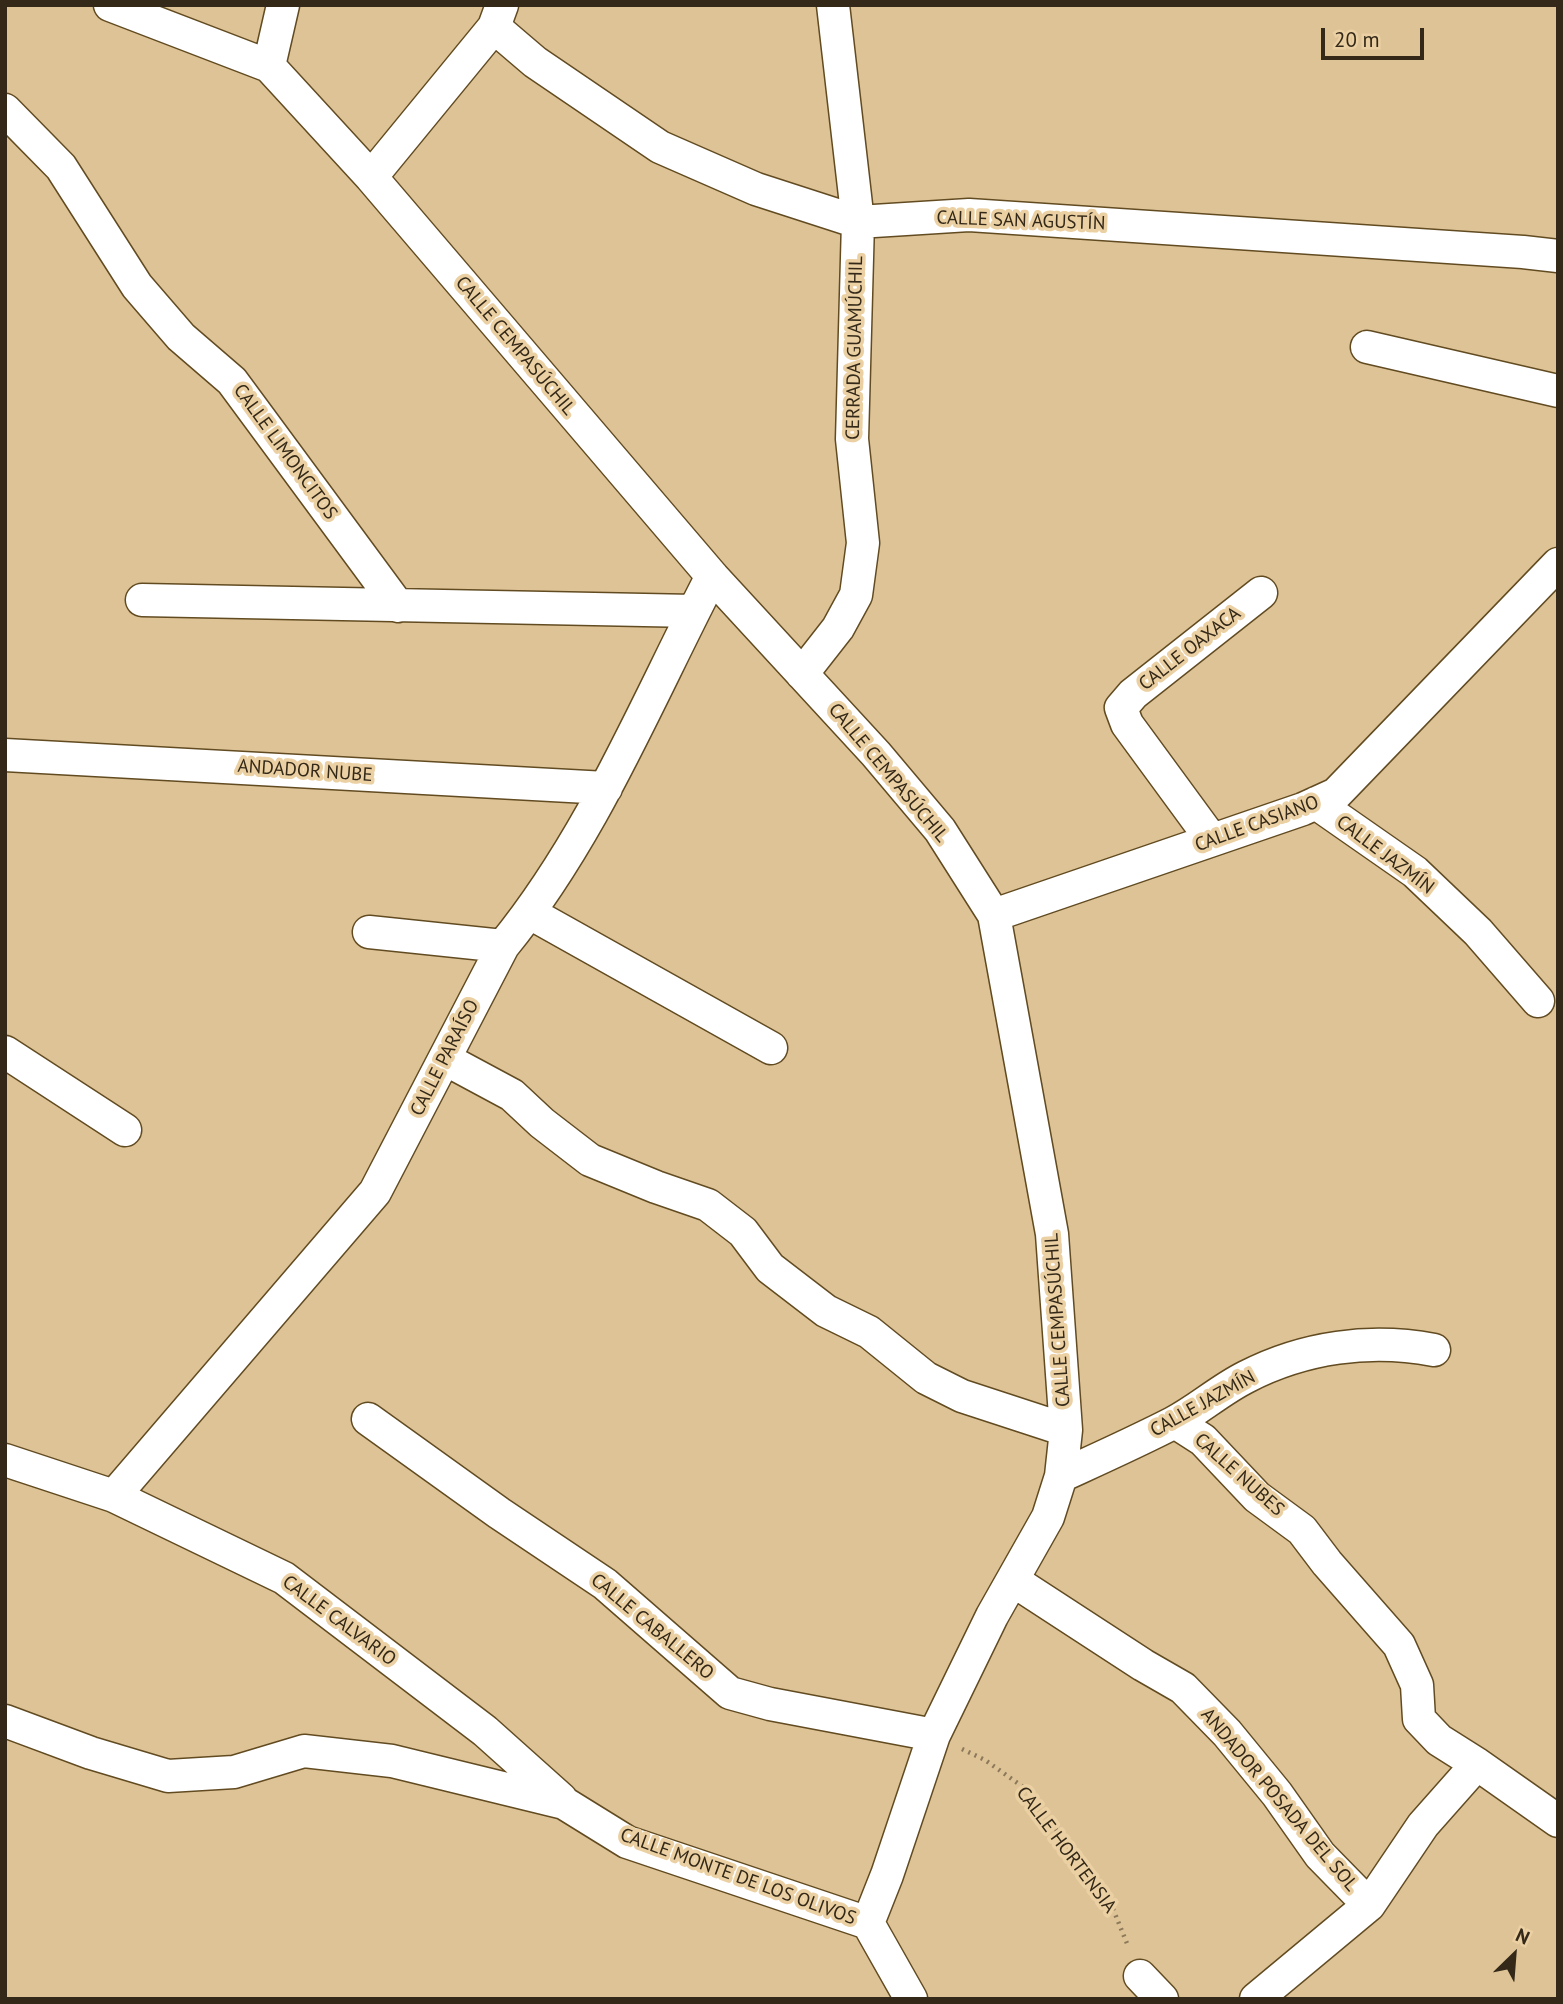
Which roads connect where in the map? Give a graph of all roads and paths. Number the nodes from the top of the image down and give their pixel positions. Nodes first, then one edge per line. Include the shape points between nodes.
1 (110, 5) edge
2 (283, 5) edge
3 (833, 5) edge
4 (498, 16) edge
5 (269, 66) junction
6 (5, 110) edge
7 (371, 177) junction
8 (858, 222) junction
9 (1558, 256) edge
10 (1367, 347) dead end
11 (1558, 391) edge
12 (1558, 564) edge
13 (712, 576) junction
14 (1261, 593) dead end
15 (142, 600) dead end
16 (398, 606) junction
17 (694, 611) junction
18 (802, 674) junction
19 (5, 755) edge
20 (606, 788) junction
21 (1316, 803) junction
22 (1212, 840) junction
23 (530, 913) junction
24 (994, 915) junction
25 (369, 932) dead end
26 (503, 946) junction
27 (1538, 1001) dead end
28 (771, 1048) dead end
29 (5, 1052) edge
30 (445, 1059) junction
31 (125, 1130) dead end
32 (1434, 1350) dead end
33 (368, 1419) dead end
34 (1175, 1422) junction
35 (1066, 1430) junction
36 (5, 1460) edge
37 (1061, 1476) junction
38 (114, 1496) junction
39 (1014, 1581) junction
40 (5, 1721) edge
41 (934, 1735) junction
42 (1478, 1764) junction
43 (564, 1803) junction
44 (1558, 1821) edge
45 (1369, 1905) junction
46 (868, 1923) junction
47 (1140, 1976) joint
48 (911, 1999) edge
49 (1162, 1999) edge
50 (1256, 1999) edge

1 - 5 street, CALLE CEMPASÚCHIL
2 - 5 street
3 - 8 street, CERRADA GUAMÚCHIL
4 - 7 street
4 - 8 street, CALLE SAN AGUSTÍN via 535,62 660,147 756,189
5 - 7 street, CALLE CEMPASÚCHIL
6 - 16 street, CALLE LIMONCITOS via 61,167 137,286 181,337 232,381
7 - 13 street, CALLE CEMPASÚCHIL
8 - 9 street, CALLE SAN AGUSTÍN via 969,215
8 - 18 street, CERRADA GUAMÚCHIL via 852,439 863,543 856,595 838,628
10 - 11 street
12 - 21 street, CALLE CASIANO via 1336,794
13 - 17 street, CALLE PARAÍSO
13 - 18 street, CALLE CEMPASÚCHIL
14 - 22 street, CALLE OAXACA via 1121,708 1127,724
15 - 16 street
16 - 17 street
17 - 20 street, CALLE PARAÍSO
18 - 24 street, CALLE CEMPASÚCHIL via 940,830
19 - 20 street, ANDADOR NUBE
20 - 23 street, CALLE PARAÍSO
21 - 22 street, CALLE CASIANO
21 - 27 street, CALLE JAZMÍN via 1415,872 1478,932
22 - 24 street, CALLE CASIANO
23 - 26 street, CALLE PARAÍSO
23 - 28 street
24 - 35 street, CALLE CEMPASÚCHIL via 1052,1234
25 - 26 street
26 - 30 street, CALLE PARAÍSO
29 - 31 street
30 - 35 street via 512,1095 590,1160 708,1205 743,1232 770,1268 826,1311 869,1332 926,1378 962,1396
30 - 38 street, CALLE PARAÍSO via 375,1192
32 - 34 street, CALLE JAZMÍN via 1357,1345 1314,1351 1246,1377
33 - 41 street, CALLE CABALLERO via 605,1584 730,1693
34 - 37 street, CALLE JAZMÍN
34 - 42 street, CALLE NUBES via 1203,1440 1257,1497 1302,1530 1399,1645 1417,1685 1419,1720 1439,1740
35 - 37 street, CALLE CEMPASÚCHIL
36 - 38 street, CALLE CALVARIO
37 - 39 street, CALLE CEMPASÚCHIL via 1048,1517
38 - 43 street, CALLE CALVARIO via 284,1578 485,1731
39 - 41 street, CALLE CEMPASÚCHIL
39 - 45 street, ANDADOR POSADA DEL SOL via 1183,1688 1227,1733 1321,1854
40 - 43 street, CALLE MONTE DE LOS OLIVOS via 168,1776 233,1772 304,1751 392,1761
41 - 46 street, CALLE CEMPASÚCHIL
41 - 47 path, CALLE HORTENSIA via 985,1760 1026,1789 1111,1904
42 - 44 street
42 - 45 street via 1423,1825
43 - 46 street, CALLE MONTE DE LOS OLIVOS via 628,1842
45 - 50 street
46 - 48 street
47 - 49 street

